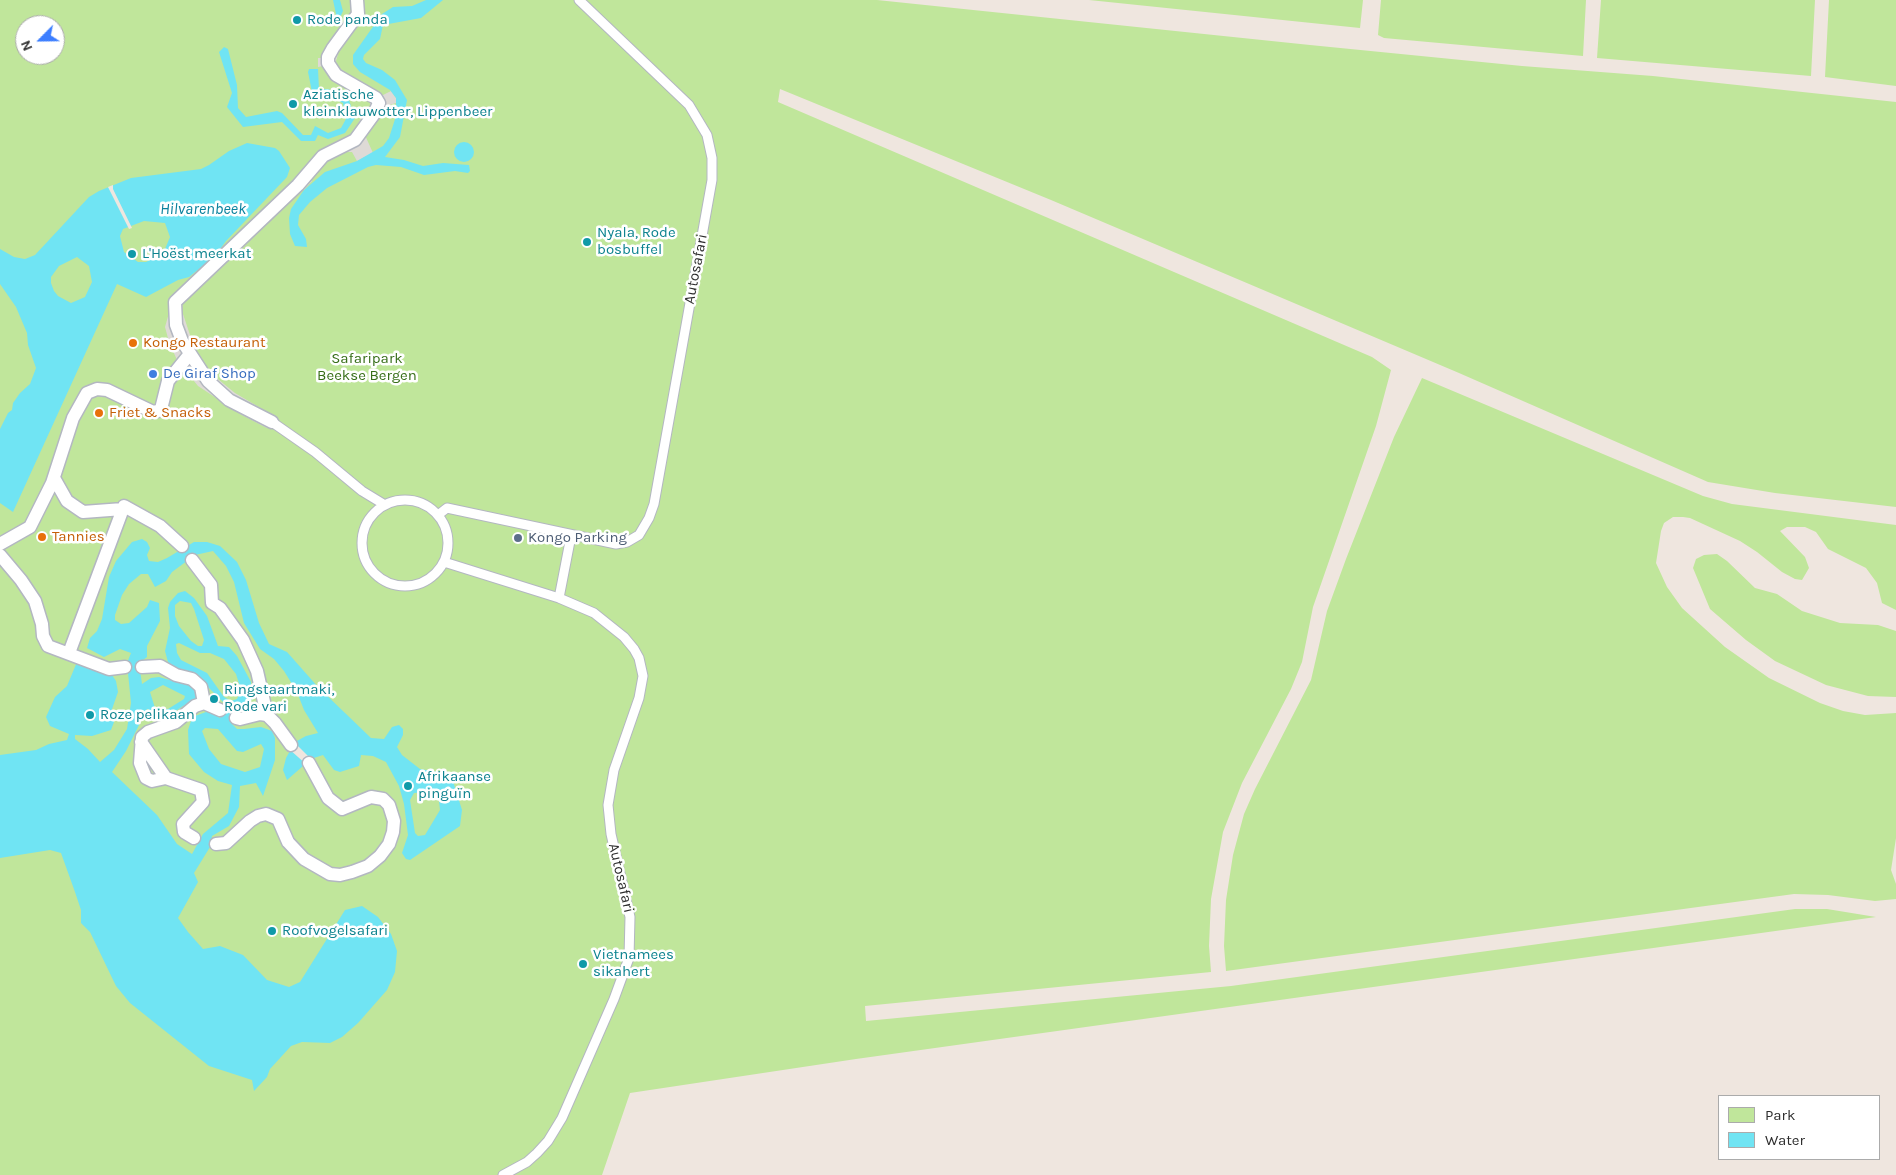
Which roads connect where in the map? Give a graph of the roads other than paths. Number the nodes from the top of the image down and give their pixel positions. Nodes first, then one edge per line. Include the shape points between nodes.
1 (357, 0) edge
2 (579, 0) edge
3 (189, 355) junction
4 (272, 422) joint
5 (54, 478) junction
6 (385, 505) junction
7 (123, 509) junction
8 (438, 515) junction
9 (571, 536) junction
10 (0, 544) edge
11 (182, 546) dead end
12 (0, 555) edge
13 (192, 560) dead end
14 (444, 562) junction
15 (559, 598) junction
16 (69, 653) junction
17 (125, 667) dead end
18 (142, 667) dead end
19 (204, 703) junction
20 (220, 710) dead end
21 (266, 715) junction
22 (236, 718) dead end
23 (291, 745) dead end
24 (309, 763) dead end
25 (194, 838) dead end
26 (216, 844) dead end
27 (503, 1175) edge

1 - 3 street via 358,14 330,52 328,63 336,75 376,98 378,107 356,140 323,156 298,185 178,297 175,302 176,325
2 - 9 lane, Autosafari via 689,105 706,135 712,170 654,504 644,528 634,539 616,544
3 - 4 street via 219,392
3 - 5 street via 168,381 158,411 153,412 107,390 87,393 73,418
4 - 6 lane
5 - 7 street via 67,501 82,512
5 - 10 street via 30,527
6 - 8 lane via 411,500 429,507
6 - 14 lane via 369,520 362,538 365,558 375,574 392,584 411,586 430,579
7 - 11 street via 126,506 160,526
7 - 16 street
8 - 9 lane, Autosafari via 447,508
8 - 14 lane via 448,538
9 - 15 lane
12 - 16 street via 36,601 46,644
13 - 21 street via 211,585 212,603 220,608 243,640 257,671
14 - 15 lane, Autosafari
15 - 27 lane, Autosafari via 594,613 624,637 642,668 640,698 614,770 608,805 611,834 630,917 629,958 562,1118 537,1153
16 - 17 street via 109,669
18 - 19 street via 160,666 192,679 201,687
19 - 20 street
19 - 25 street via 195,706 176,722 148,732 142,738 139,750 146,778 152,781 166,778 200,790 203,802 183,824 184,832
21 - 22 street
21 - 23 street
24 - 26 street via 328,798 342,809 371,797 383,799 390,806 393,832 380,856 368,866 352,872 330,874 304,858 288,842 278,820 266,814 258,816 226,843

